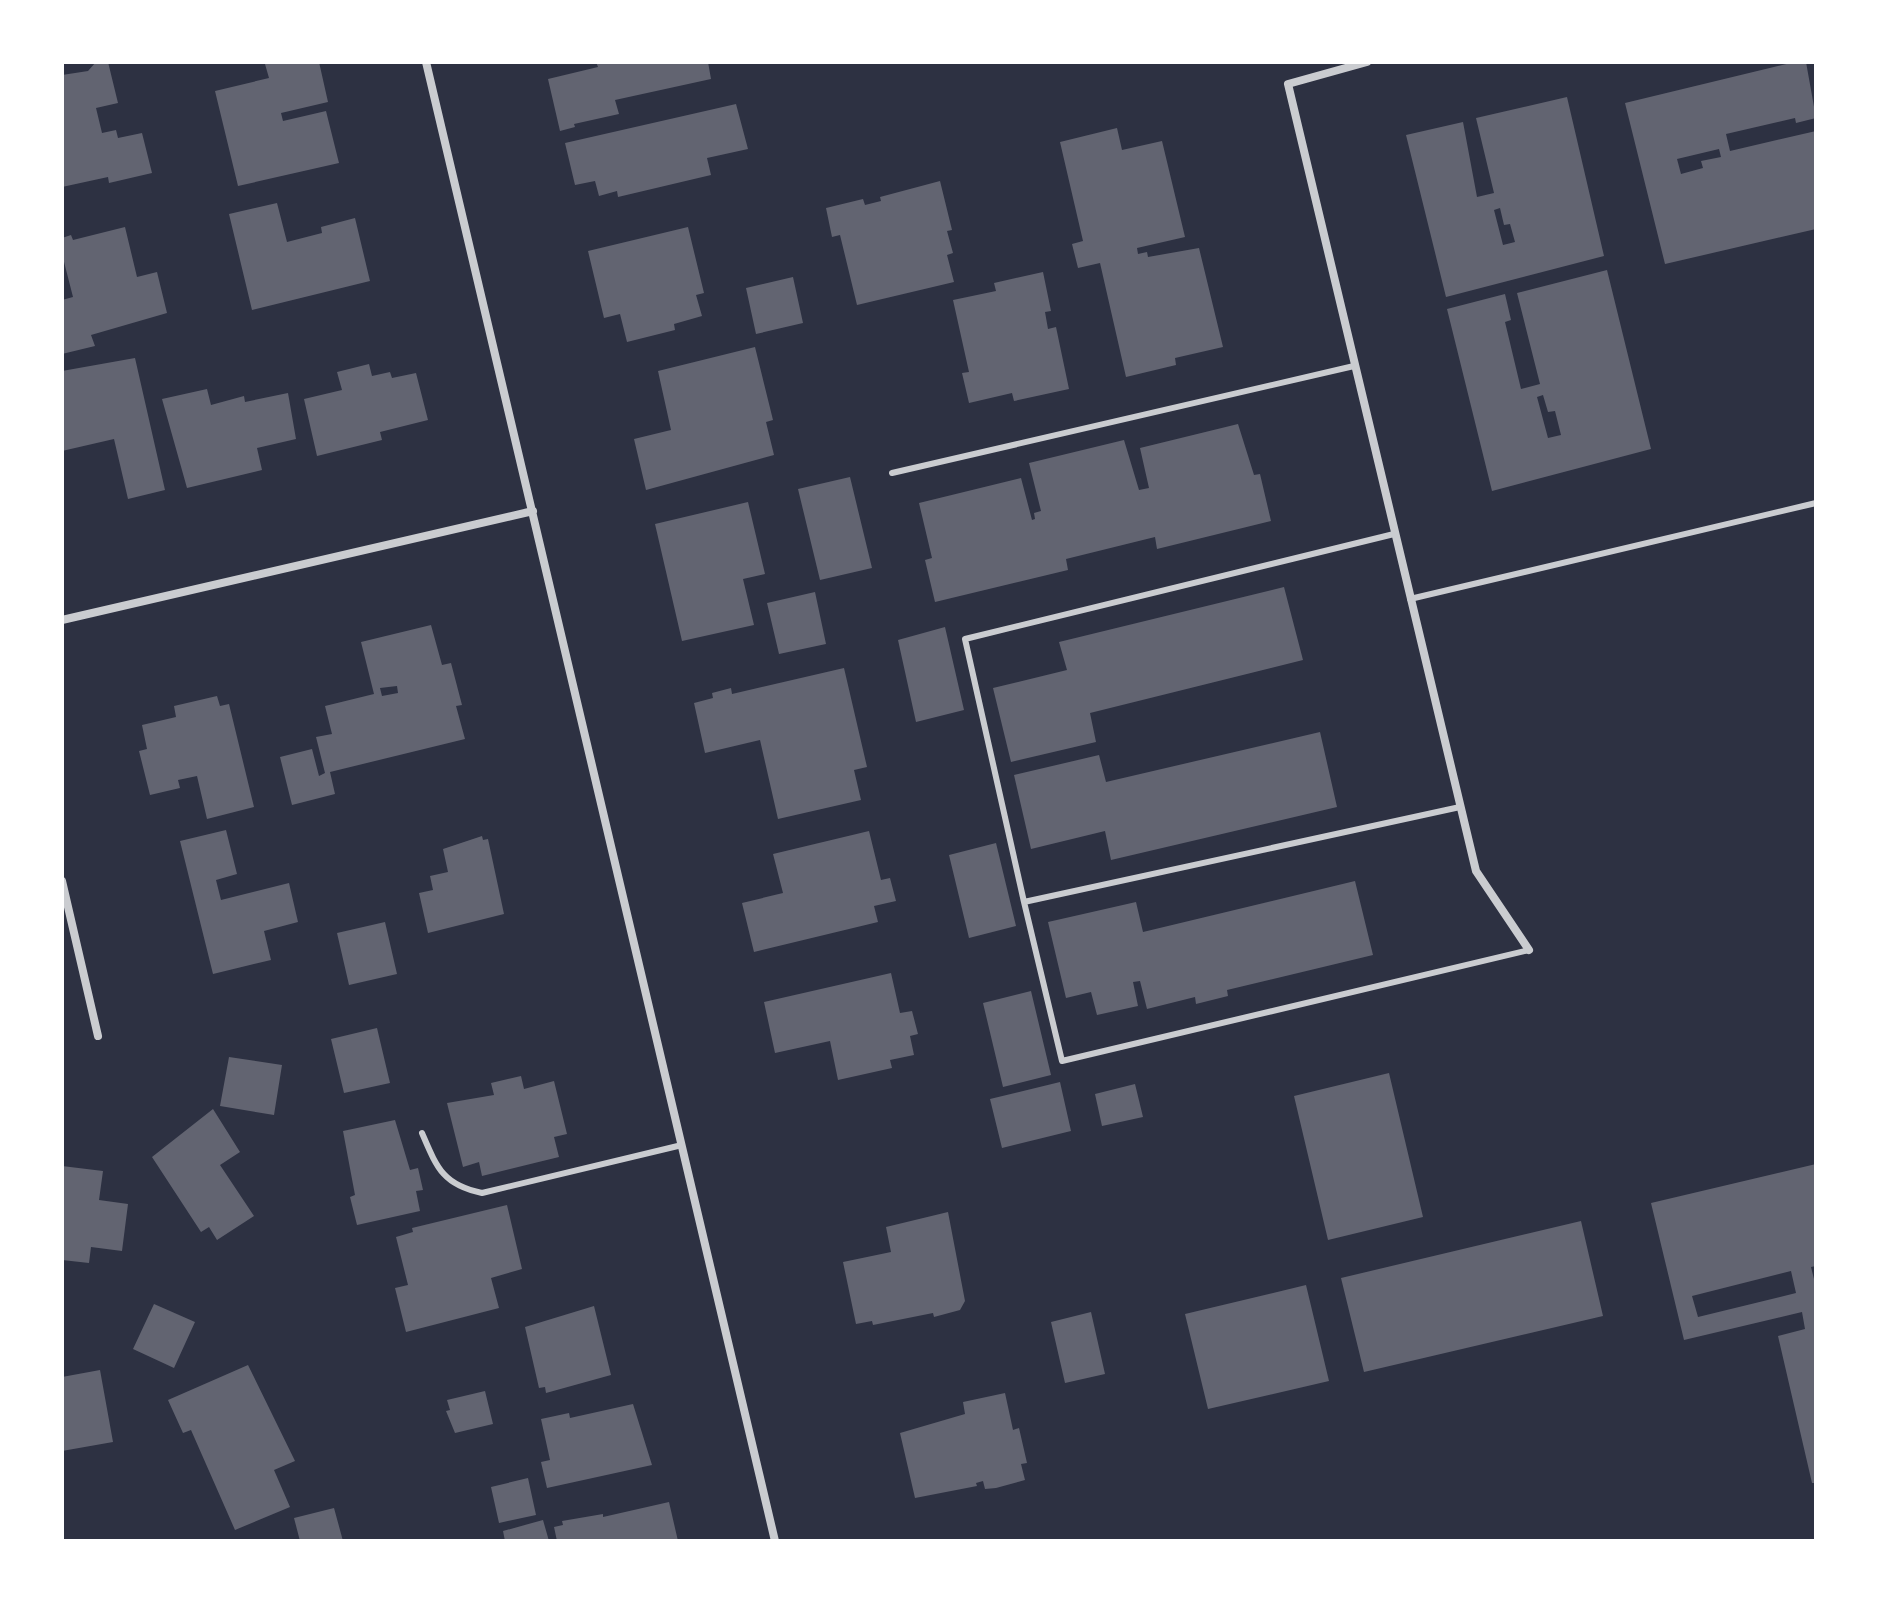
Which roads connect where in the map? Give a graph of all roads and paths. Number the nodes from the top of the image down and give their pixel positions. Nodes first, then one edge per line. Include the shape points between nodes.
1 (426, 62) edge
2 (1367, 62) edge
3 (1354, 366) junction
4 (892, 473) dead end
5 (1816, 503) edge
6 (533, 511) junction
7 (1394, 534) junction
8 (1410, 599) junction
9 (62, 620) edge
10 (1460, 807) junction
11 (62, 881) edge
12 (1024, 902) junction
13 (1529, 950) joint
14 (98, 1036) dead end
15 (422, 1133) dead end
16 (682, 1145) junction
17 (775, 1541) edge

1 - 6 street
2 - 3 street via 1288,84
3 - 4 lane
3 - 7 street
5 - 8 lane
6 - 9 street
6 - 16 street
7 - 8 street
7 - 12 lane via 965,639
8 - 10 street
10 - 12 lane
10 - 13 street via 1476,871
11 - 14 street
12 - 13 lane via 1062,1061
15 - 16 lane via 438,1171 462,1189 482,1193
16 - 17 street

